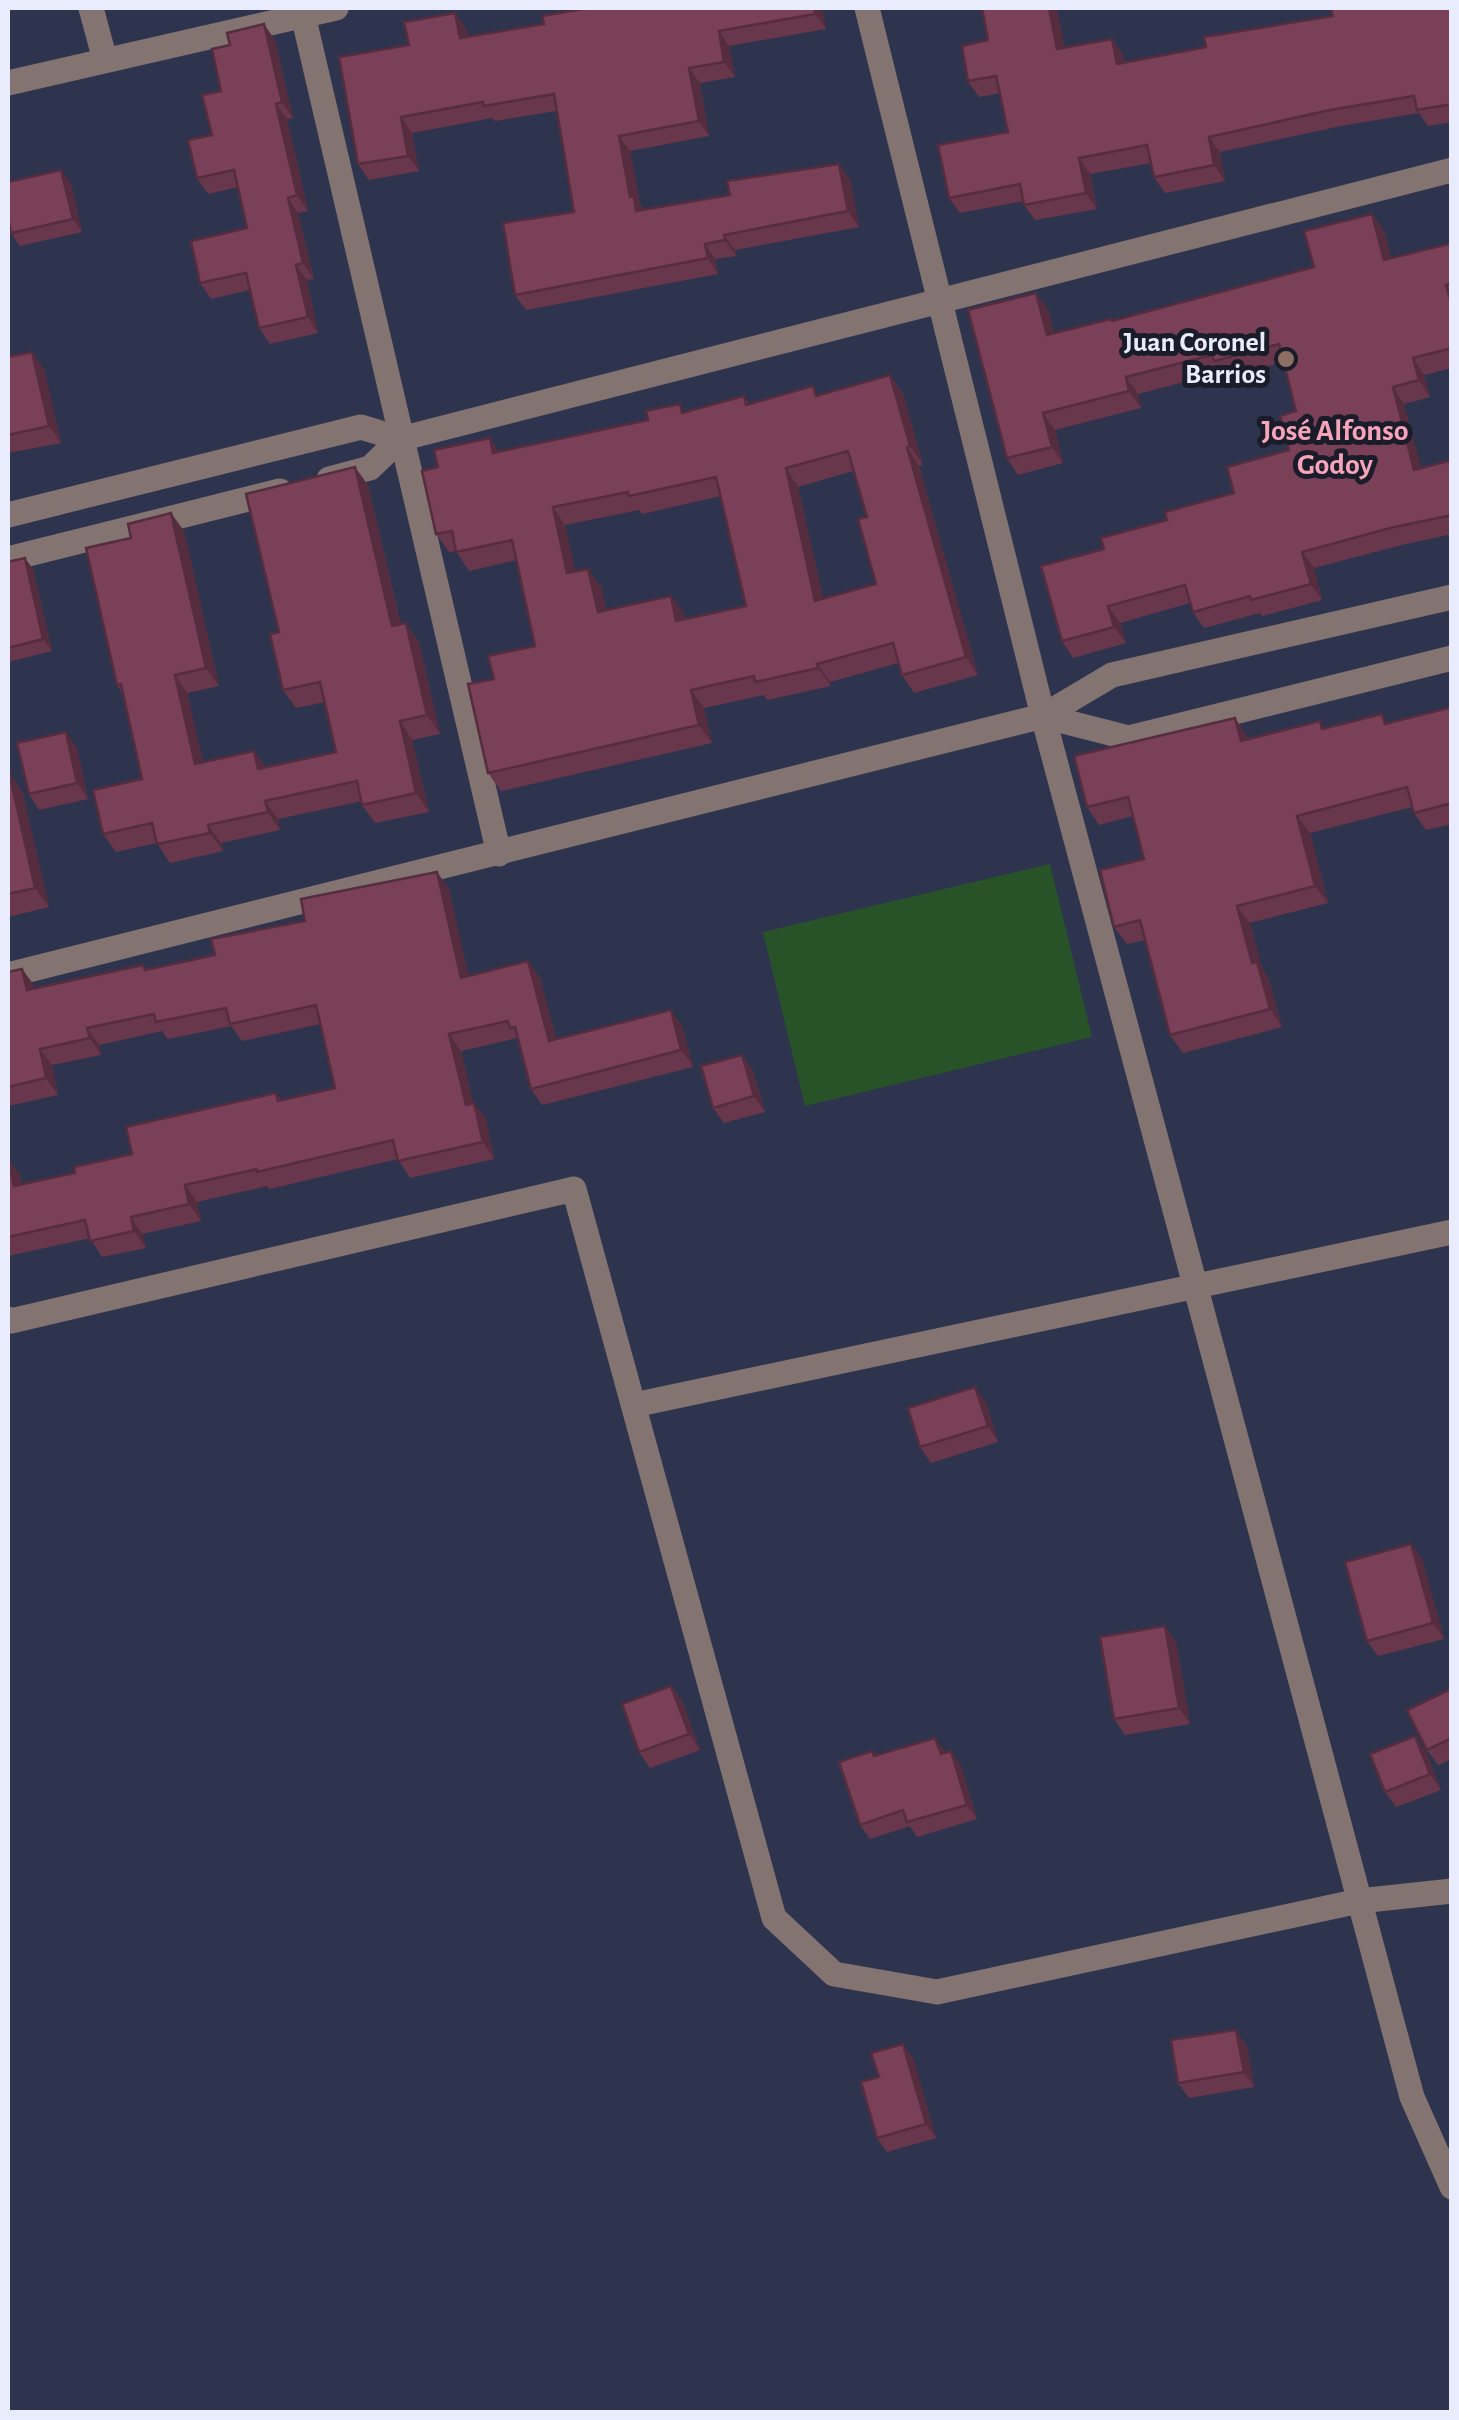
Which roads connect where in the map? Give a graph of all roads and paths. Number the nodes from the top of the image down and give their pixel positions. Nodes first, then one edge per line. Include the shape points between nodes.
1 (90, 8) edge
2 (336, 8) edge
3 (867, 8) edge
4 (303, 15) junction
5 (105, 60) junction
6 (8, 83) edge
7 (1452, 170) edge
8 (942, 301) junction
9 (400, 439) junction
10 (8, 515) edge
11 (8, 559) edge
12 (1452, 597) edge
13 (1452, 658) edge
14 (1043, 716) junction
15 (499, 854) junction
16 (8, 975) edge
17 (1452, 1232) edge
18 (1195, 1286) junction
19 (8, 1319) edge
20 (634, 1405) junction
21 (1452, 1891) edge
22 (1359, 1901) junction
23 (1452, 2187) edge

1 - 5 street
2 - 4 street
3 - 8 street
4 - 5 street
4 - 9 street
5 - 6 street
7 - 8 street
8 - 9 street
8 - 14 street
9 - 10 street via 360,426
9 - 11 street via 370,468
9 - 15 street
12 - 14 street via 1112,676
13 - 14 street via 1129,738
14 - 15 street
14 - 18 street
15 - 16 street
17 - 18 street
18 - 20 street
18 - 22 street
19 - 20 street via 574,1188
20 - 22 street via 774,1918 834,1974 937,1992
21 - 22 street
22 - 23 street via 1412,2098

